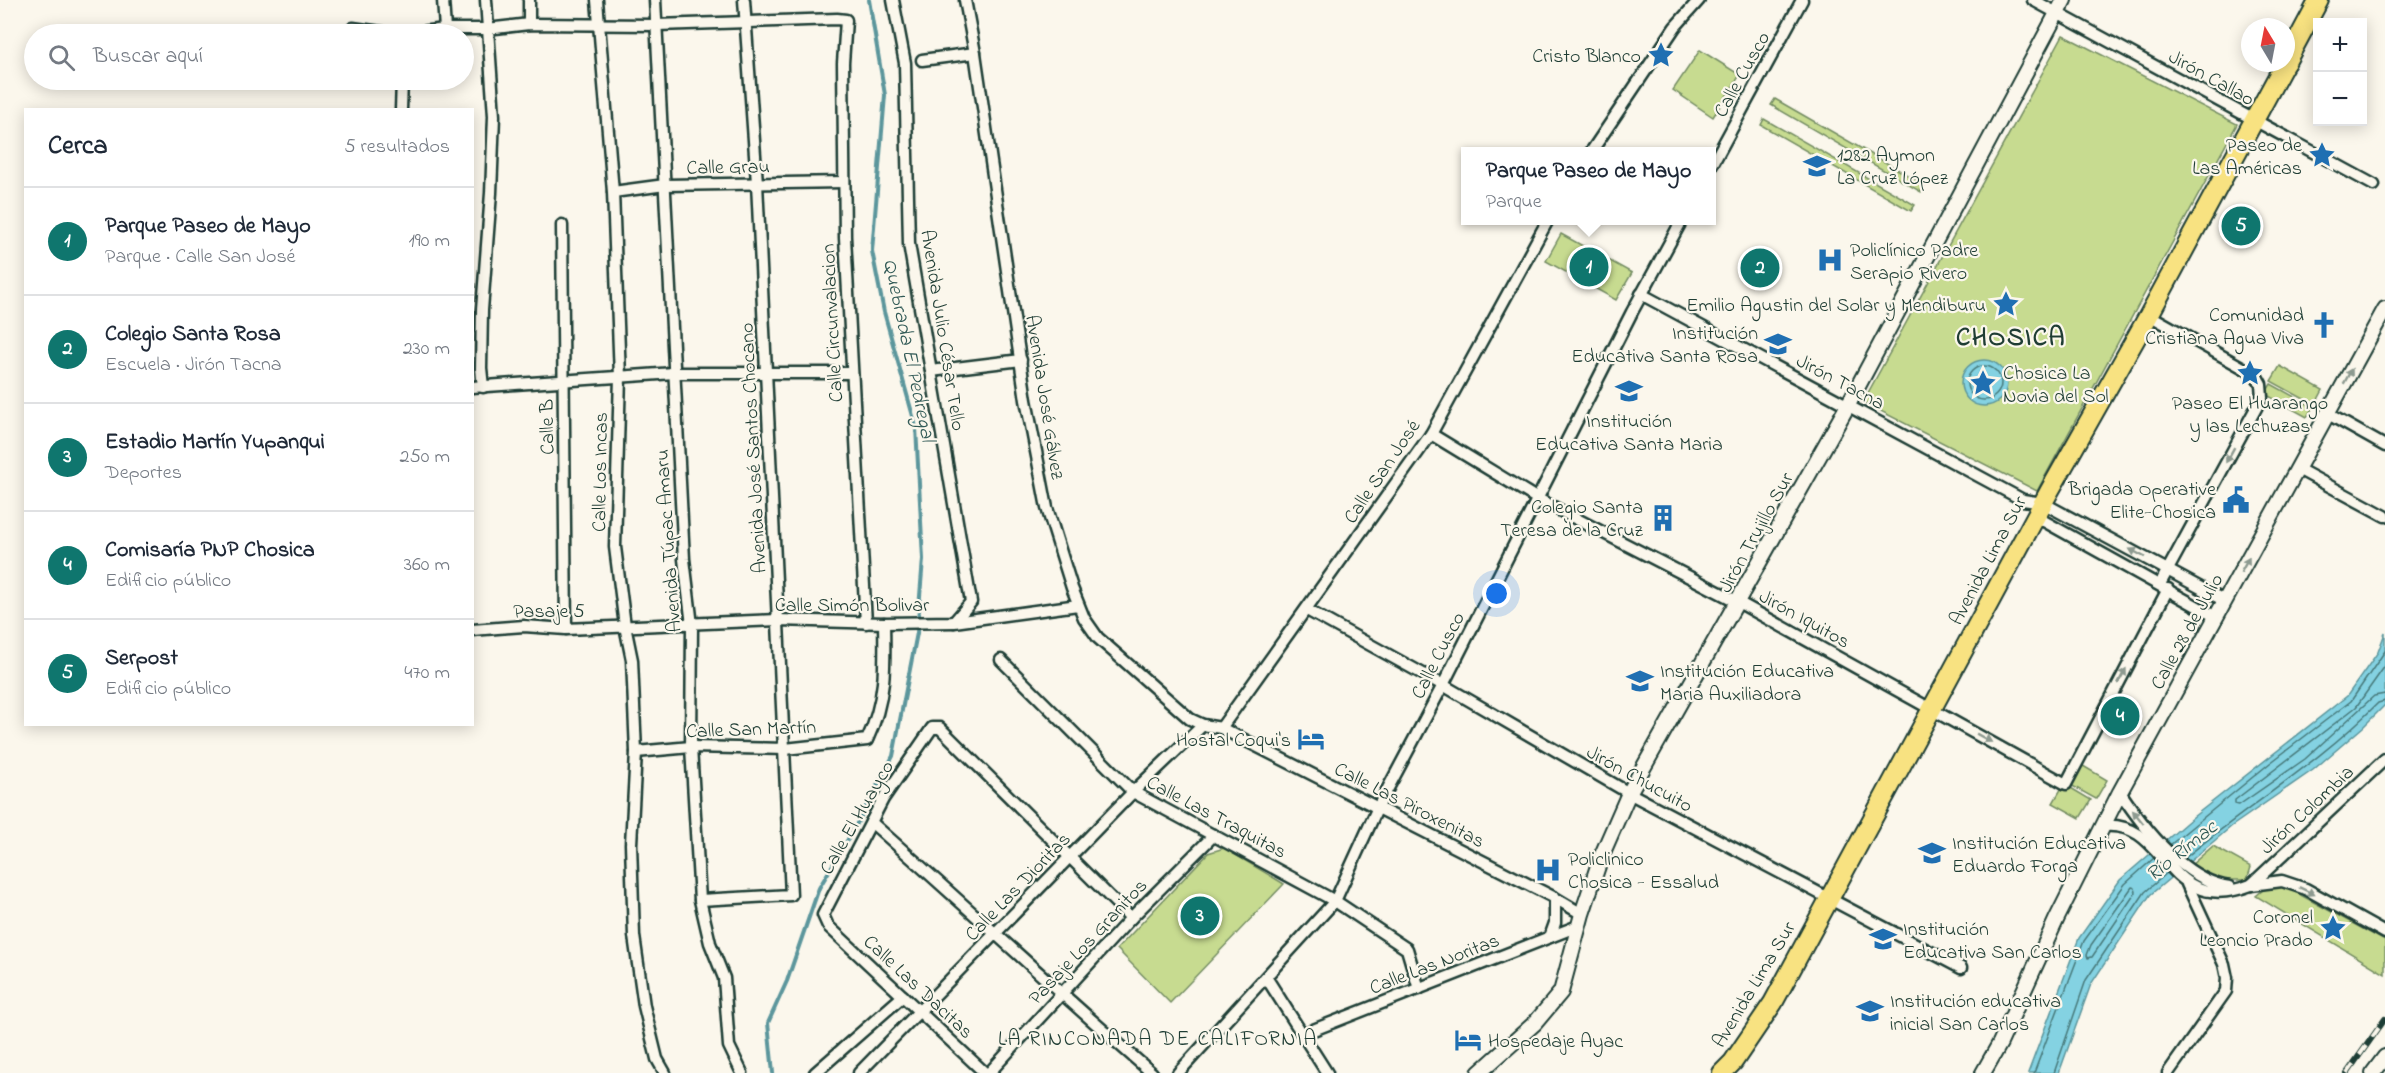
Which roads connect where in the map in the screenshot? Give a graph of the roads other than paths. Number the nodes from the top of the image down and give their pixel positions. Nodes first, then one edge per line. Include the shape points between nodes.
1 (443, 0) edge
2 (486, 0) edge
3 (529, 0) edge
4 (597, 0) edge
5 (655, 0) edge
6 (744, 0) edge
7 (893, 0) edge
8 (965, 0) edge
9 (1699, 0) edge
10 (1802, 0) edge
11 (2033, 0) edge
12 (2064, 0) edge
13 (2319, 0) edge
14 (2057, 13) junction
15 (744, 22) junction
16 (445, 24) edge
17 (530, 24) junction
18 (599, 24) junction
19 (657, 25) junction
20 (474, 29) edge
21 (487, 29) junction
22 (2295, 45) edge
23 (975, 53) junction
24 (922, 60) dead end
25 (2280, 72) edge
26 (402, 90) edge
27 (401, 108) edge
28 (2254, 120) junction
29 (1594, 147) edge
30 (1716, 158) edge
31 (844, 182) junction
32 (757, 183) junction
33 (665, 185) junction
34 (2374, 185) dead end
35 (613, 192) junction
36 (562, 225) dead end
37 (1545, 225) edge
38 (1679, 225) edge
39 (1641, 294) junction
40 (2385, 309) edge
41 (2149, 315) junction
42 (1021, 360) junction
43 (931, 371) junction
44 (766, 372) junction
45 (674, 373) junction
46 (851, 373) junction
47 (620, 377) junction
48 (564, 380) junction
49 (478, 387) edge
50 (1848, 405) junction
51 (2328, 414) junction
52 (1431, 434) junction
53 (2385, 446) edge
54 (2298, 469) junction
55 (1536, 498) junction
56 (2023, 500) junction
57 (2039, 511) junction
58 (2385, 516) edge
59 (2167, 570) junction
60 (2164, 587) junction
61 (2225, 601) junction
62 (1738, 602) junction
63 (1078, 605) junction
64 (1307, 610) junction
65 (2216, 617) junction
66 (778, 620) junction
67 (954, 622) junction
68 (866, 623) junction
69 (884, 623) junction
70 (692, 625) junction
71 (625, 626) junction
72 (566, 629) junction
73 (474, 630) edge
74 (1001, 660) dead end
75 (1443, 685) junction
76 (1934, 709) junction
77 (1203, 725) junction
78 (1221, 728) junction
79 (691, 747) junction
80 (784, 749) junction
81 (636, 752) junction
82 (2385, 759) edge
83 (1133, 792) junction
84 (2120, 792) junction
85 (1629, 793) junction
86 (1378, 807) junction
87 (871, 822) junction
88 (2103, 826) junction
89 (1214, 836) junction
90 (2156, 844) junction
91 (1070, 857) junction
92 (2184, 877) junction
93 (2251, 885) junction
94 (1555, 898) junction
95 (1829, 899) junction
96 (700, 900) junction
97 (1335, 901) junction
98 (1131, 918) junction
99 (1580, 920) junction
100 (828, 926) joint
101 (996, 933) junction
102 (2385, 933) edge
103 (1550, 937) junction
104 (1961, 968) dead end
105 (1266, 977) junction
106 (1419, 989) junction
107 (1061, 994) junction
108 (903, 996) junction
109 (920, 1012) junction
110 (1303, 1034) junction
111 (2385, 1057) edge
112 (665, 1073) edge
113 (742, 1073) edge
114 (815, 1073) edge
115 (859, 1073) edge
116 (987, 1073) edge
117 (1152, 1073) edge
118 (1178, 1073) edge
119 (1327, 1073) edge
120 (1479, 1073) edge
121 (1722, 1073) edge
122 (1983, 1073) edge
123 (2168, 1073) edge
124 (2373, 1073) edge

1 - 16 street
2 - 21 street
3 - 17 street
4 - 18 street, Calle Los Incas
5 - 19 street, Avenida Túpac Amaru
6 - 15 street, Avenida José Santos Chocano
7 - 43 street, Avenida Julio César Tello via 905,63 909,244
8 - 23 street, Avenida José Gálvez
9 - 29 street via 1675,27
10 - 30 street, Calle Cusco
11 - 14 street, Jirón Callao
12 - 14 street, Jirón Trujillo Sur
13 - 22 highway, Avenida Lima Sur
14 - 28 street, Jirón Callao
14 - 50 street, Jirón Trujillo Sur
15 - 19 street
15 - 31 street, Calle Circunvalacion via 846,20
15 - 32 street, Avenida José Santos Chocano
17 - 18 street
17 - 21 street
18 - 19 street
18 - 35 street, Calle Los Incas
19 - 33 street, Avenida Túpac Amaru
20 - 21 street
21 - 49 street via 494,116
23 - 24 street
23 - 42 street, Avenida José Gálvez
25 - 28 highway, Avenida Lima Sur
26 - 27 street
28 - 34 street, Jirón Callao
28 - 41 highway, Avenida Lima Sur
31 - 32 street, Calle Grau
31 - 46 street, Calle Circunvalacion
32 - 33 street, Calle Grau
32 - 44 street, Avenida José Santos Chocano
33 - 35 street, Calle Grau
33 - 45 street, Avenida Túpac Amaru
35 - 47 street, Calle Los Incas
36 - 48 street, Calle B
37 - 52 street, Calle San José
38 - 39 street, Calle Cusco
39 - 50 street, Jirón Tacna
39 - 55 street, Calle Cusco
51 -> 40 street, Calle 28 de Julio
41 - 57 highway, Avenida Lima Sur
41 -> 59 street via 2256,375 2262,397
42 - 43 street
42 - 63 street, Avenida José Gálvez via 1047,508
43 - 67 street, Avenida Julio César Tello via 971,602
44 - 45 street
44 - 46 street
44 - 66 street, Avenida José Santos Chocano
45 - 47 street
45 - 70 street, Avenida Túpac Amaru via 684,559
46 - 68 street, Calle Circunvalacion
47 - 48 street
47 - 71 street, Calle Los Incas via 615,547
48 - 49 street
48 - 72 street, Calle B
50 - 56 street, Jirón Tacna
50 - 62 street, Jirón Trujillo Sur
51 - 53 street
51 - 54 street, Calle 28 de Julio
52 - 55 street, Jirón Iquitos
52 - 64 street, Calle San José
54 - 58 street
61 -> 54 street, Calle 28 de Julio
55 - 62 street, Jirón Iquitos
55 - 75 street, Calle Cusco
56 - 57 street, Jirón Tacna
56 - 57 street, Jirón Tacna
59 -> 57 street, Jirón Tacna
57 - 60 street, Jirón Tacna
57 - 76 highway, Avenida Lima Sur
59 - 60 street
59 - 61 street, Jirón Tacna
60 - 65 street, Jirón Tacna
76 -> 60 street, Jirón Iquitos via 2066,784
61 - 65 street, Calle 28 de Julio
62 - 76 street, Jirón Iquitos
62 - 85 street, Jirón Trujillo Sur
63 - 67 street, Calle Simón Bolivar
63 - 77 street, Avenida José Gálvez via 1098,638 1190,719
64 - 75 street, Jirón Chucuito
64 - 78 street, Calle San José
65 - 84 street, Calle 28 de Julio
66 - 68 street, Calle Simón Bolivar
66 - 70 street, Calle Simón Bolivar
66 - 80 street, Avenida José Santos Chocano
67 - 69 street, Calle Simón Bolivar
68 - 69 street, Calle Simón Bolivar
69 - 80 street, Calle San Martín via 885,671 878,716 867,740
70 - 71 street, Calle Simón Bolivar
70 - 79 street, Avenida Túpac Amaru
71 - 72 street, Pasaje 5
71 - 81 street, Calle Los Incas via 632,660
72 - 73 street, Pasaje 5 via 524,626
74 - 83 street, Calle Las Traquitas
75 - 85 street, Jirón Chucuito
75 - 86 street, Calle Cusco
76 - 95 highway, Avenida Lima Sur
77 - 78 street, Avenida José Gálvez
77 - 83 street, Calle Las Dioritas
78 - 86 street, Calle Las Piroxenitas
79 - 80 street, Calle San Martín
79 - 81 street, Calle San Martín
79 - 96 street, Avenida Túpac Amaru
80 - 96 street, Avenida José Santos Chocano via 791,895
81 - 112 street, Calle Los Incas via 631,844 634,936 644,1006 657,1059
82 - 93 street, Jirón Colombia
83 - 89 street, Calle Las Traquitas
83 - 91 street, Calle Las Dioritas
84 - 88 street, Calle 28 de Julio
90 -> 84 street
85 - 95 street, Jirón Chucuito
85 - 99 street, Jirón Trujillo Sur via 1601,857
86 - 94 street, Calle Las Piroxenitas
86 - 97 street, Calle Cusco
87 - 91 street, Calle El Huayco via 932,728 940,728
87 - 100 street, Calle El Huayco via 823,915
87 - 101 street
88 - 90 street via 2132,830
88 - 122 street, Calle 28 de Julio
89 - 97 street, Calle Las Traquitas
89 - 98 street, Pasaje Los Granitos
90 - 92 street
91 - 98 street
91 - 101 street, Calle Las Dioritas
92 - 93 street via 2231,887
92 - 123 street via 2224,964 2226,991
93 -> 102 street via 2282,881 2306,889
94 - 99 street, Calle Las Piroxenitas
94 - 103 street via 1555,923
95 - 104 street, Jirón Chucuito
95 - 121 highway, Avenida Lima Sur via 1773,1003
96 - 113 street, Avenida Túpac Amaru via 710,943 724,978 729,1046
97 - 105 street, Calle Cusco
97 - 106 street, Calle Las Traquitas via 1407,949
98 - 107 street, Pasaje Los Granitos
99 - 103 street, Calle Las Noritas
99 - 120 street, Jirón Trujillo Sur via 1565,981 1554,1002
100 - 108 street, Calle Las Dacitas
101 - 107 street
101 - 109 street, Calle Las Dioritas
103 - 106 street, Calle Las Noritas
105 - 110 street
105 - 118 street, Calle Cusco
106 - 110 street, Calle Las Noritas
107 - 116 street, Pasaje Los Granitos
107 - 117 street
108 - 109 street, Calle Las Dacitas
108 - 114 street
109 - 115 street, Calle Las Dioritas
109 - 116 street, Calle Las Dacitas
110 - 119 street
111 - 124 street

